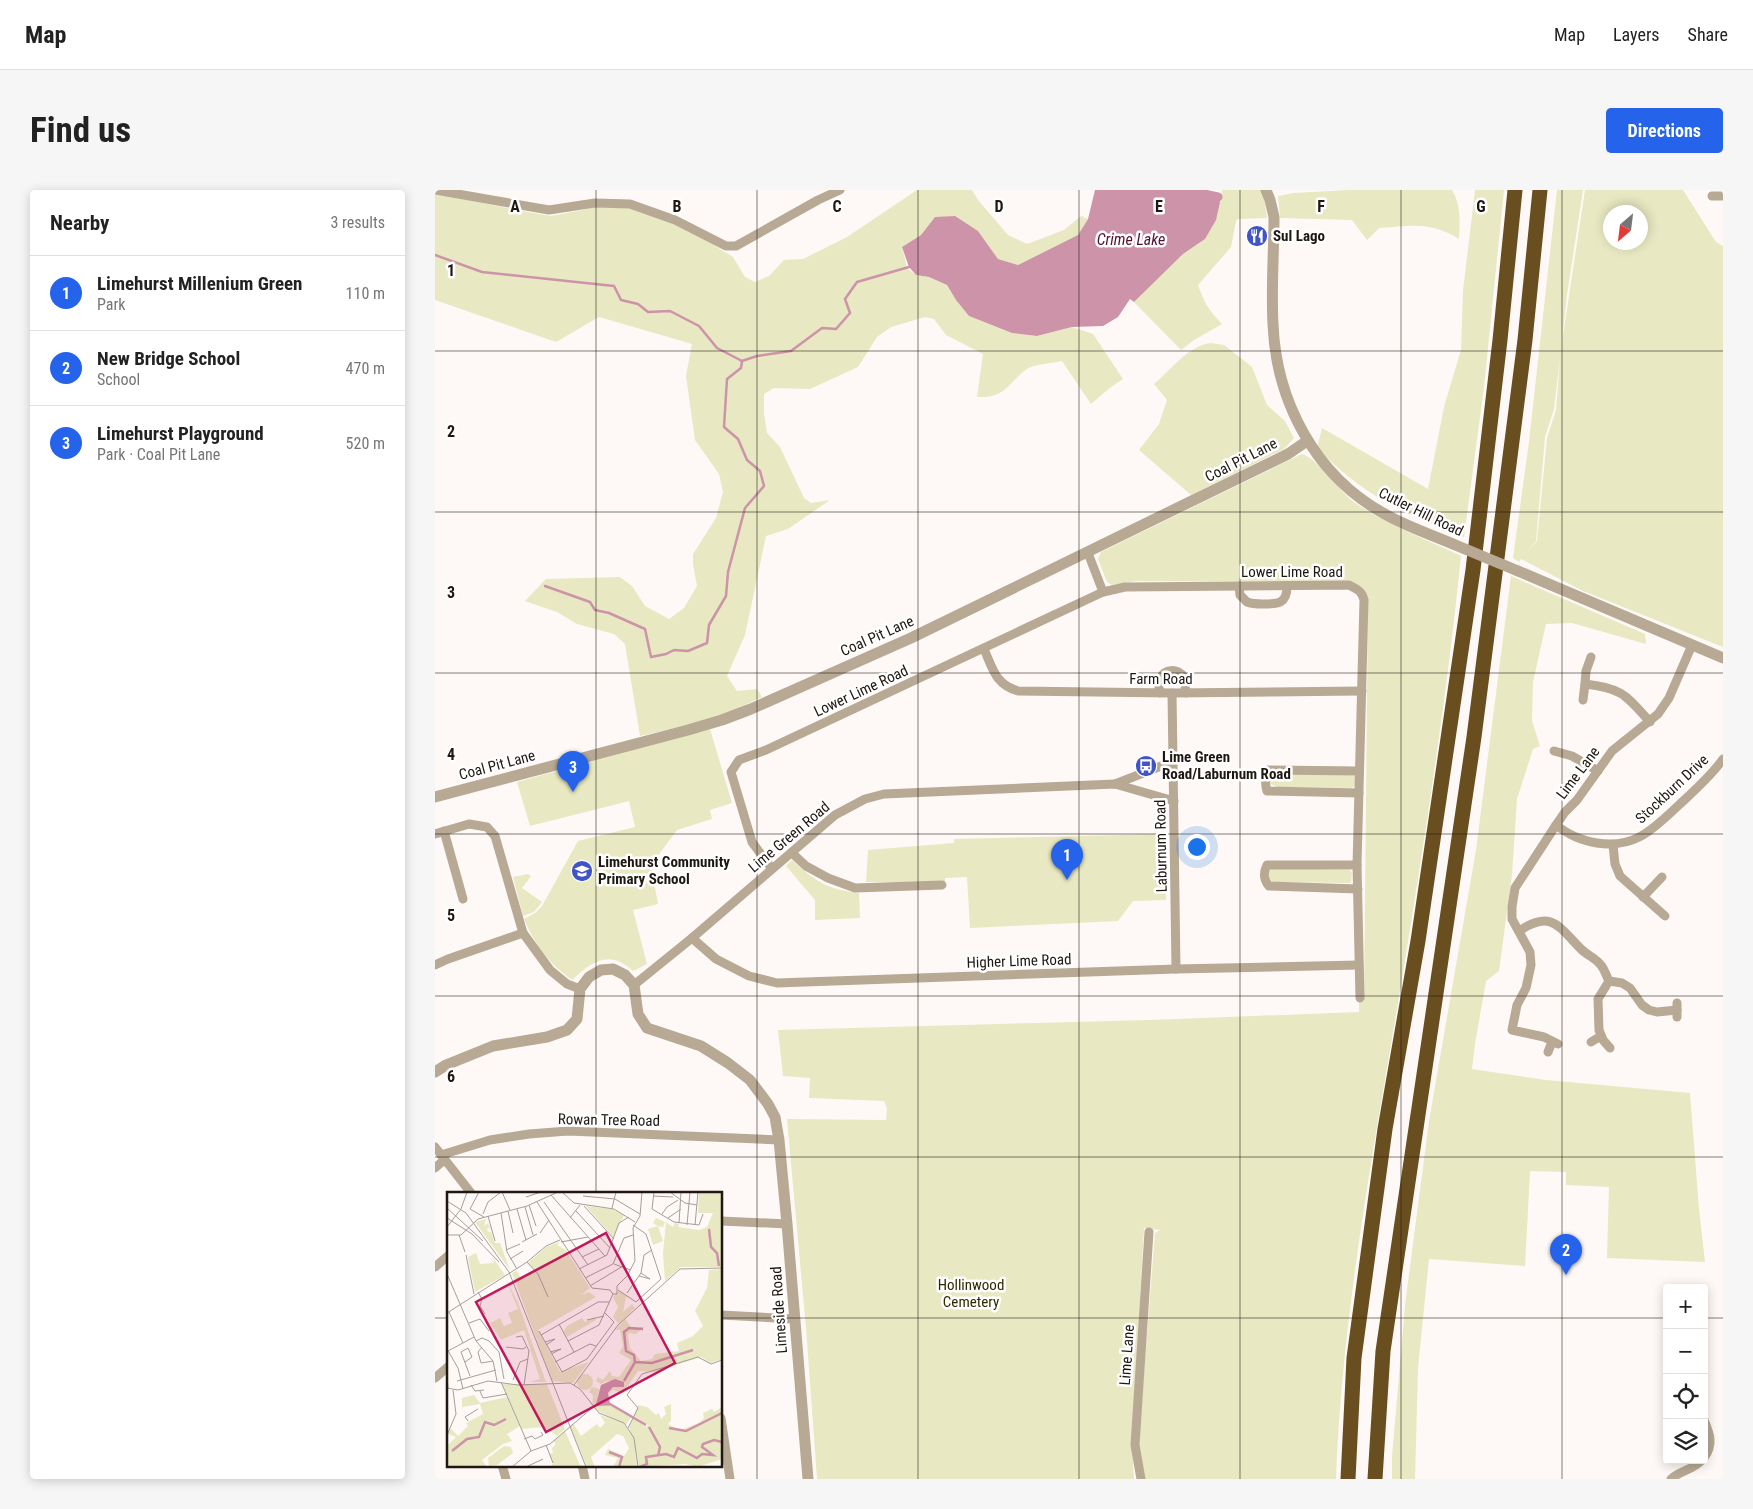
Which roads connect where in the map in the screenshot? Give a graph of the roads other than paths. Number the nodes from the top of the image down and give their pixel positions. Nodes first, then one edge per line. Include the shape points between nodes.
1 (435, 190) edge
2 (840, 190) edge
3 (1269, 190) edge
4 (1515, 190) edge
5 (1540, 190) edge
6 (1712, 196) dead end
7 (1723, 196) edge
8 (1307, 441) junction
9 (1088, 553) junction
10 (1239, 586) junction
11 (1287, 586) junction
12 (1103, 592) junction
13 (1692, 645) junction
14 (984, 649) junction
15 (1591, 656) dead end
16 (1723, 658) edge
17 (1585, 684) junction
18 (1361, 692) junction
19 (1160, 693) junction
20 (1173, 693) junction
21 (1186, 693) junction
22 (1583, 700) dead end
23 (1650, 722) junction
24 (1559, 756) dead end
25 (1723, 759) edge
26 (1174, 761) junction
27 (1359, 771) junction
28 (1598, 771) junction
29 (1115, 784) junction
30 (1359, 793) junction
31 (435, 797) edge
32 (1174, 801) junction
33 (1555, 825) junction
34 (439, 832) edge
35 (1613, 845) junction
36 (792, 852) junction
37 (1357, 865) junction
38 (773, 869) junction
39 (1662, 877) dead end
40 (942, 885) dead end
41 (1358, 889) junction
42 (1643, 897) junction
43 (463, 899) dead end
44 (1665, 916) dead end
45 (1519, 931) junction
46 (523, 933) junction
47 (692, 938) junction
48 (435, 965) edge
49 (1359, 965) junction
50 (1176, 969) junction
51 (1609, 981) junction
52 (634, 985) junction
53 (580, 989) junction
54 (1360, 998) dead end
55 (1677, 1010) dead end
56 (1601, 1036) junction
57 (1591, 1042) dead end
58 (1610, 1048) dead end
59 (1548, 1052) dead end
60 (435, 1072) edge
61 (779, 1140) junction
62 (440, 1154) edge
63 (435, 1168) edge
64 (470, 1192) edge
65 (723, 1221) edge
66 (787, 1224) junction
67 (1149, 1232) dead end
68 (447, 1257) edge
69 (435, 1268) edge
70 (723, 1315) edge
71 (794, 1319) junction
72 (447, 1368) edge
73 (435, 1378) edge
74 (1708, 1432) edge
75 (723, 1433) edge
76 (1708, 1451) edge
77 (1698, 1464) edge
78 (502, 1466) edge
79 (582, 1466) edge
80 (506, 1479) edge
81 (585, 1479) edge
82 (729, 1479) edge
83 (808, 1479) edge
84 (1141, 1479) edge
85 (1348, 1479) edge
86 (1375, 1479) edge
87 (1671, 1479) edge

1 - 2 street via 549,210 595,202 630,204 675,220 726,246 736,246
3 - 8 street, Cutler Hill Road via 1274,217 1273,324 1277,358 1290,406
4 - 85 highway via 1473,570 1418,941 1385,1129 1354,1358
5 - 86 highway via 1525,340 1474,737 1383,1351
6 - 7 street
8 - 9 street, Coal Pit Lane via 1288,454
8 - 13 street, Cutler Hill Road, bridge via 1332,472 1383,513
9 - 12 street
9 - 31 street, Coal Pit Lane via 911,638 744,712 688,730
10 - 11 street, Lower Lime Road
10 - 11 street via 1240,595 1247,602 1277,604 1287,593
10 - 12 street, Lower Lime Road via 1125,587
11 - 18 street, Lower Lime Road via 1349,585 1363,594
12 - 14 street, Lower Lime Road
13 - 16 street, Cutler Hill Road
13 - 23 street, Lime Lane via 1669,698
14 - 19 street, Farm Road via 999,680 1007,688 1018,691
14 - 38 street, Lower Lime Road via 739,760 731,772 752,842
15 - 17 street
17 - 22 street
17 - 23 street via 1619,691
18 - 21 street, Farm Road
18 - 27 street, Lower Lime Road
19 - 20 street, Farm Road
19 - 21 street via 1162,675 1175,670 1185,677
20 - 21 street, Farm Road
20 - 26 street, Laburnum Road
23 - 28 street, Lime Lane via 1616,747
24 - 28 street via 1572,756
25 - 35 street, Stockburn Drive via 1655,828 1634,840
26 - 29 street, Lime Green Road
26 - 32 street, Laburnum Road
27 - 30 street, Lower Lime Road
27 - 30 street via 1268,770 1265,787 1267,791
28 - 33 street, Lime Lane
29 - 32 street, Lime Green Road
29 - 36 street, Lime Green Road via 884,794 865,798 835,815
30 - 37 street, Lower Lime Road
32 - 50 street, Laburnum Road
33 - 35 street, Stockburn Drive via 1577,839
33 - 45 street, Lime Lane via 1515,888 1511,914
34 - 43 street
34 - 46 street via 469,824 487,828 495,836
35 - 42 street via 1620,876
36 - 38 street, Lime Green Road
36 - 40 street via 806,866 855,888
37 - 41 street, Lower Lime Road
37 - 41 street via 1267,866 1263,872 1269,886
38 - 47 street, Lime Green Road
39 - 42 street
41 - 49 street, Lower Lime Road
42 - 44 street
45 - 51 street via 1540,922 1558,925 1599,962
45 - 59 street, Lime Lane via 1530,952 1531,965 1511,1035 1543,1037 1555,1043
46 - 48 street
46 - 53 street via 550,970 567,984
47 - 50 street, Higher Lime Road via 716,959 749,976 777,983
47 - 52 street, Lime Green Road
49 - 50 street, Higher Lime Road
49 - 54 street, Lower Lime Road
51 - 55 street via 1630,988 1649,1010
51 - 56 street via 1598,999
52 - 53 street via 613,969 601,970 589,977
52 - 61 street, Limeside Road via 638,1014 645,1025 701,1046 750,1080 775,1117
53 - 60 street via 577,1018 567,1030 493,1046
56 - 57 street
56 - 58 street
61 - 62 street, Rowan Tree Road via 568,1131 490,1140
61 - 66 street, Limeside Road
62 - 63 street
62 - 64 street
65 - 66 street
66 - 71 street, Limeside Road
67 - 84 street, Lime Lane via 1135,1445
68 - 69 street
70 - 71 street
71 - 83 street, Limeside Road
72 - 73 street
74 - 76 street via 1711,1441
75 - 82 street
77 - 87 street
78 - 80 street
79 - 81 street

